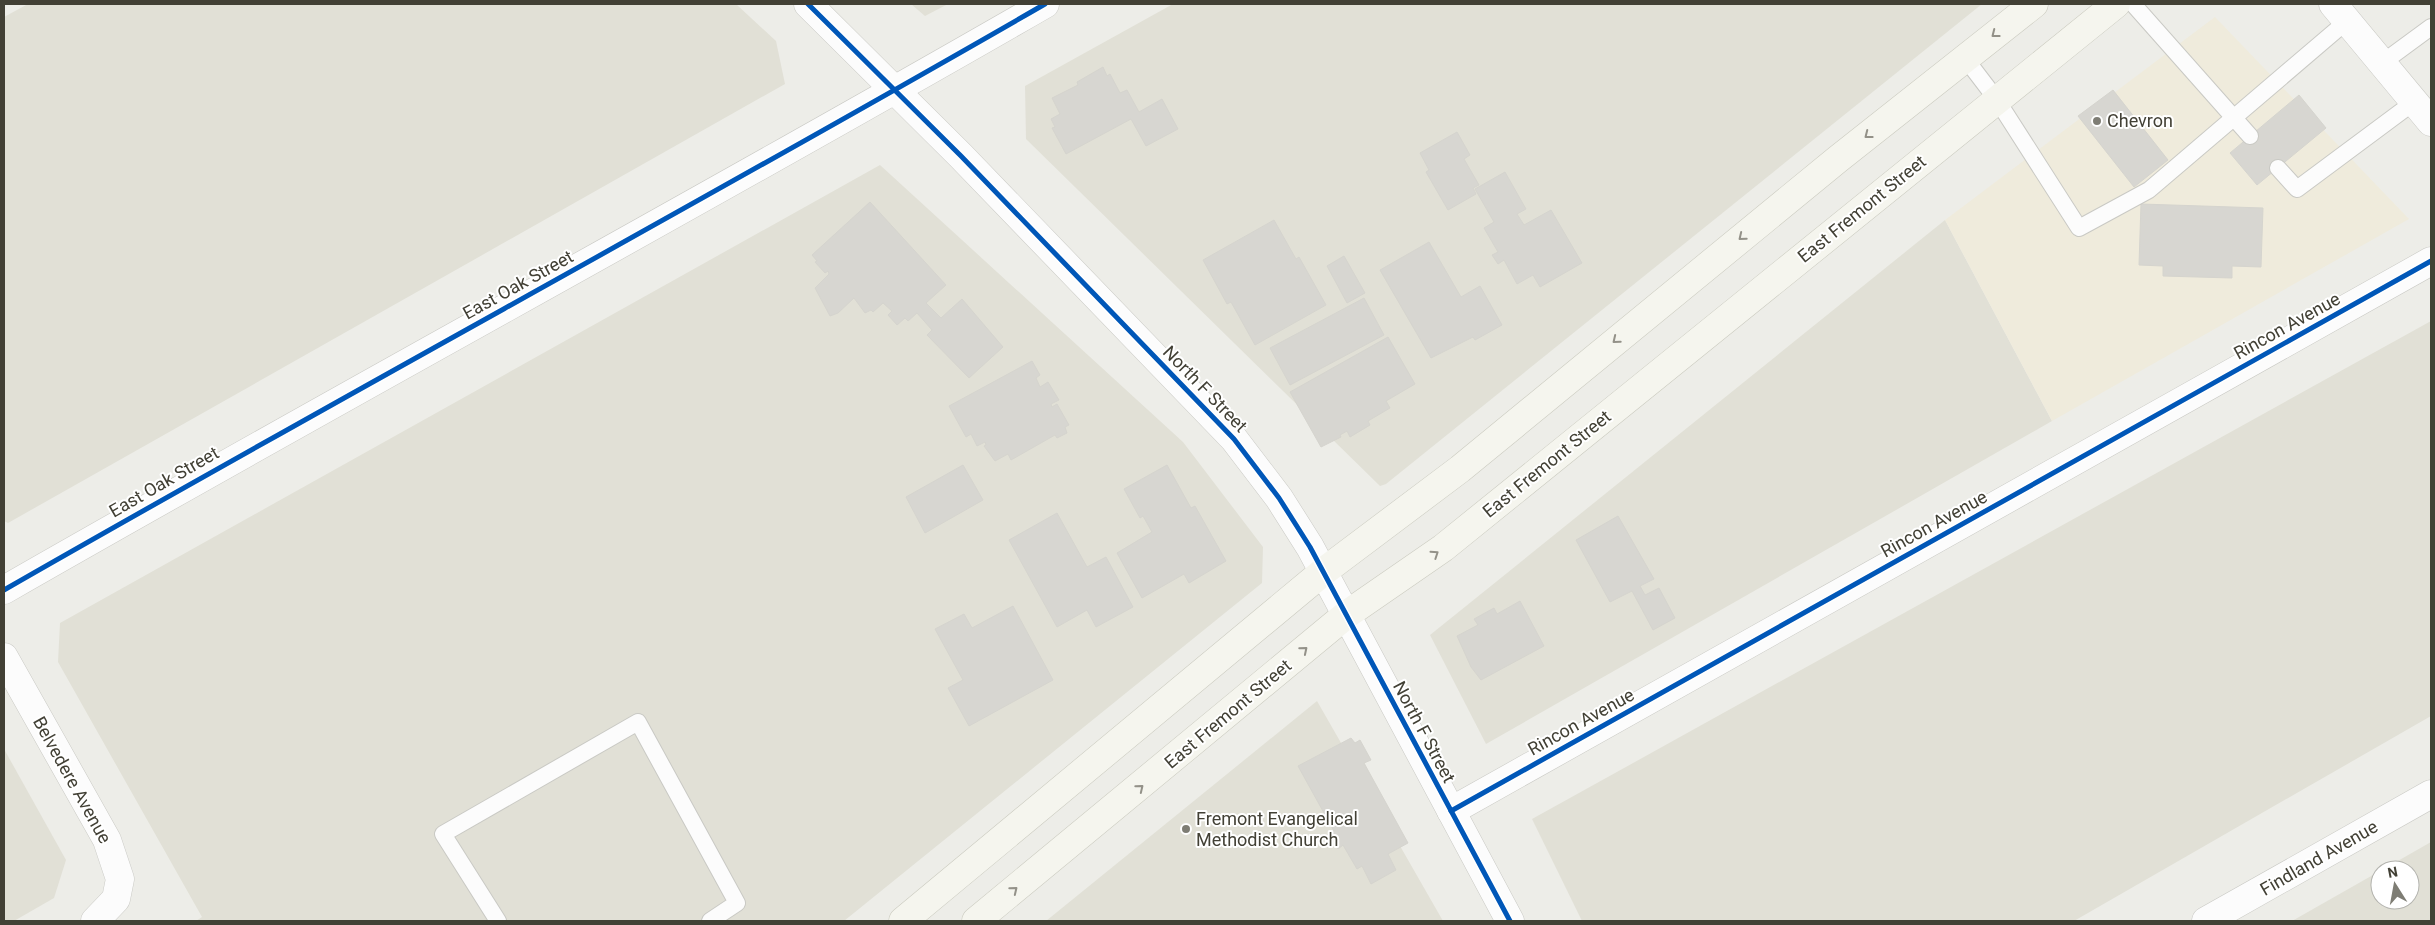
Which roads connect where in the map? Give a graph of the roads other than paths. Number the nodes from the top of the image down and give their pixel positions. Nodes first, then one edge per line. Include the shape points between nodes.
1 (808, 4) edge
2 (1045, 4) edge
3 (2034, 4) edge
4 (2116, 4) edge
5 (2133, 4) edge
6 (2340, 12) edge
7 (2431, 27) edge
8 (1965, 58) junction
9 (2382, 63) junction
10 (895, 91) junction
11 (1997, 100) junction
12 (2414, 102) junction
13 (2233, 117) junction
14 (2431, 122) edge
15 (2250, 136) dead end
16 (2278, 168) dead end
17 (2431, 261) edge
18 (1323, 572) junction
19 (4, 590) edge
20 (1346, 615) junction
21 (4, 657) edge
22 (2431, 794) edge
23 (1451, 811) junction
24 (102, 915) edge
25 (498, 921) edge
26 (710, 921) edge
27 (903, 921) edge
28 (976, 921) edge
29 (1510, 921) edge
30 (2206, 921) edge

1 - 10 street, North F Street
2 - 10 street, East Oak Street
3 -> 8 main road
4 - 11 main road, East Fremont Street
5 - 13 lane
6 - 9 street
6 - 13 lane
7 - 9 lane
8 - 11 lane
8 -> 18 main road via 1460,468
9 - 12 street
10 - 18 street, North F Street via 1234,439 1279,498
10 - 19 street, East Oak Street
11 - 13 lane via 2080,228 2149,190
20 -> 11 main road, East Fremont Street via 1443,548
12 - 14 street
12 - 16 lane via 2297,189
13 - 15 lane
17 - 23 street, Rincon Avenue
18 - 20 street, North F Street
18 - 27 main road
20 - 23 street, North F Street
28 -> 20 main road, East Fremont Street
21 - 24 street, Belvedere Avenue via 107,840 120,879 116,899
22 - 30 street, Findland Avenue
23 - 29 street, North F Street
25 - 26 lane via 443,834 638,722 737,903

